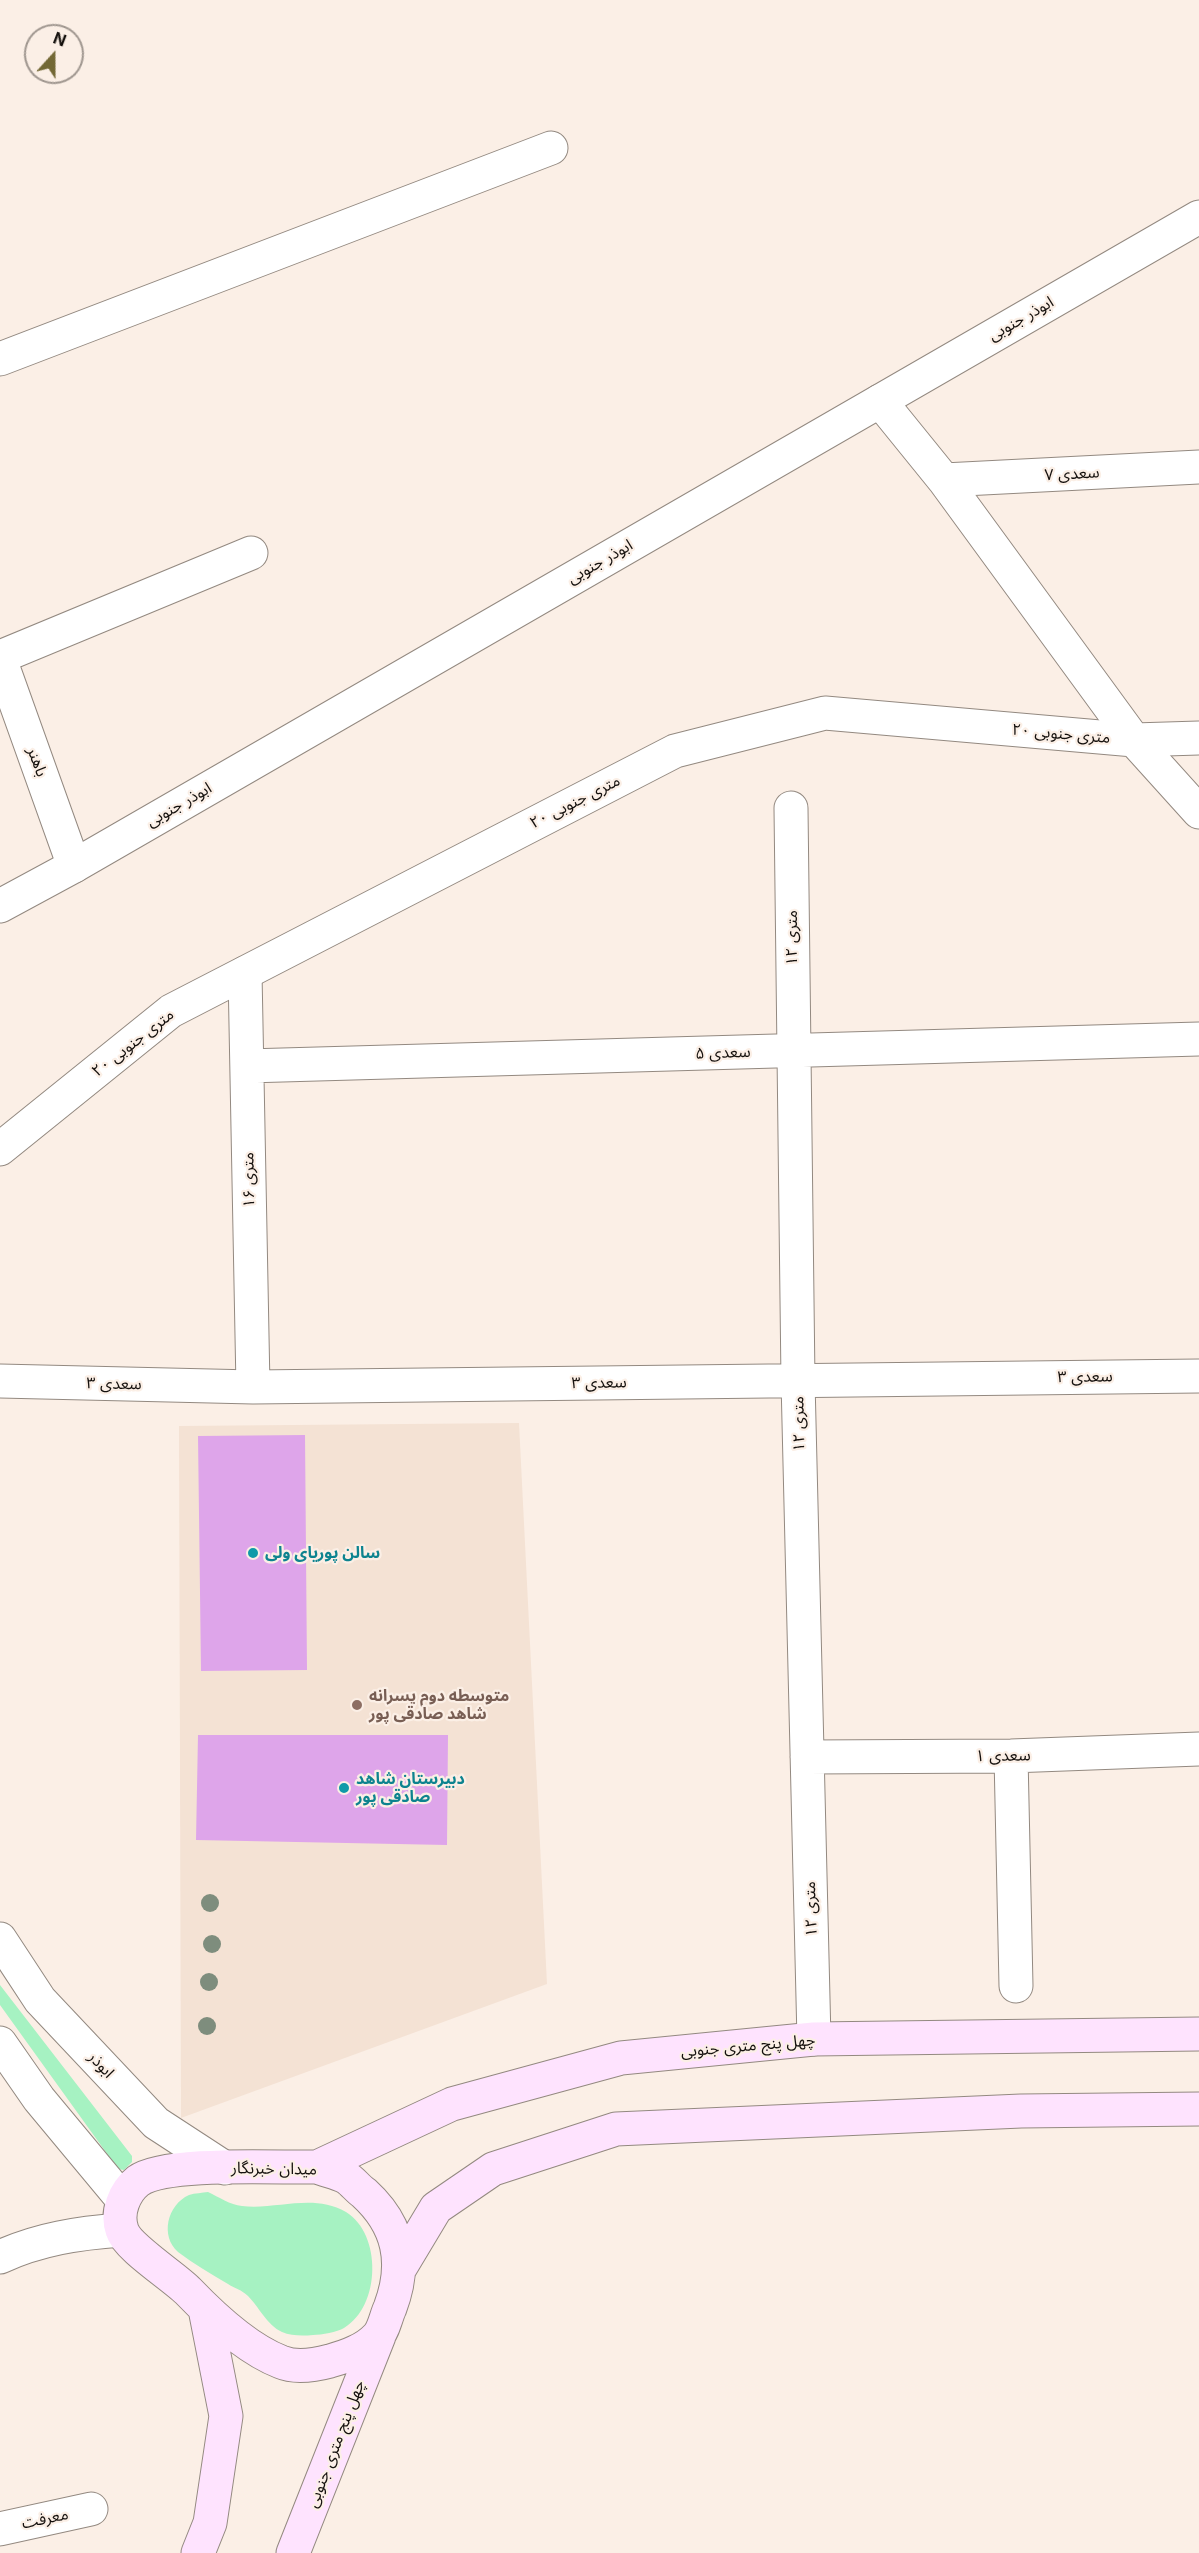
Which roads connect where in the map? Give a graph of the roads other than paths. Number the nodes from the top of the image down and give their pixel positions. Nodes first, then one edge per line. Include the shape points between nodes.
1 (551, 148) dead end
2 (1199, 217) edge
3 (0, 359) edge
4 (880, 401) junction
5 (1199, 467) edge
6 (944, 480) junction
7 (251, 553) dead end
8 (0, 658) edge
9 (1199, 738) edge
10 (1134, 740) junction
11 (791, 808) dead end
12 (1199, 812) edge
13 (74, 866) junction
14 (0, 906) edge
15 (245, 973) junction
16 (1199, 1039) edge
17 (792, 1051) junction
18 (247, 1066) junction
19 (0, 1149) edge
20 (1199, 1376) edge
21 (0, 1381) edge
22 (798, 1381) junction
23 (253, 1387) junction
24 (1199, 1749) edge
25 (1011, 1756) junction
26 (807, 1757) junction
27 (0, 1939) edge
28 (1016, 1986) dead end
29 (1199, 2034) edge
30 (814, 2039) junction
31 (0, 2043) edge
32 (1199, 2109) edge
33 (317, 2167) junction
34 (225, 2168) junction
35 (122, 2215) junction
36 (0, 2257) edge
37 (400, 2268) junction
38 (205, 2309) junction
39 (379, 2336) junction
40 (91, 2509) dead end
41 (0, 2529) edge
42 (198, 2553) edge
43 (294, 2553) edge

1 - 3 street
2 - 4 street, ابوذر جنوبی
4 - 6 street
4 - 13 street, ابوذر جنوبی
5 - 6 street, سعدی ۷
6 - 10 street
7 - 8 street
8 - 13 street, باهنر
9 - 10 street
10 - 12 street, ۲۰ متری جنوبی
10 - 15 street, ۲۰ متری جنوبی via 825,713 675,751
11 - 17 street, ۱۲ متری
13 - 14 street, ابوذر جنوبی
15 - 18 street, ۱۶ متری
15 - 19 street, ۲۰ متری جنوبی via 171,1011
16 - 17 street, سعدی ۵
17 - 18 street, سعدی ۵
17 - 22 street, ۱۲ متری
18 - 23 street, ۱۶ متری
20 - 22 street, سعدی ۳
21 - 23 street, سعدی ۳
22 - 23 street, سعدی ۳
22 - 26 street, ۱۲ متری
24 - 25 street, سعدی ۱
25 - 26 street, سعدی ۱
25 - 28 street
26 - 30 street, ۱۲ متری
27 - 34 street, ابوذر via 40,2000 156,2123
29 - 30 main road, چهل پنج متری جنوبی
30 - 33 main road, چهل پنج متری جنوبی via 621,2058 452,2104
31 - 35 street
32 - 37 main road via 1021,2111 616,2129 493,2169 436,2208
33 - 34 main road, میدان خبرنگار
33 - 37 main road, میدان خبرنگار via 346,2178 378,2206 396,2238
34 - 35 main road, میدان خبرنگار via 162,2173 139,2180 129,2191
35 - 36 street
35 - 38 main road via 130,2243
37 - 39 main road, میدان خبرنگار via 394,2298
38 - 39 main road via 245,2342 282,2363 314,2365 351,2355
38 - 42 main road via 226,2416 210,2523
39 - 43 main road, چهل پنج متری جنوبی
40 - 41 street, معرفت

